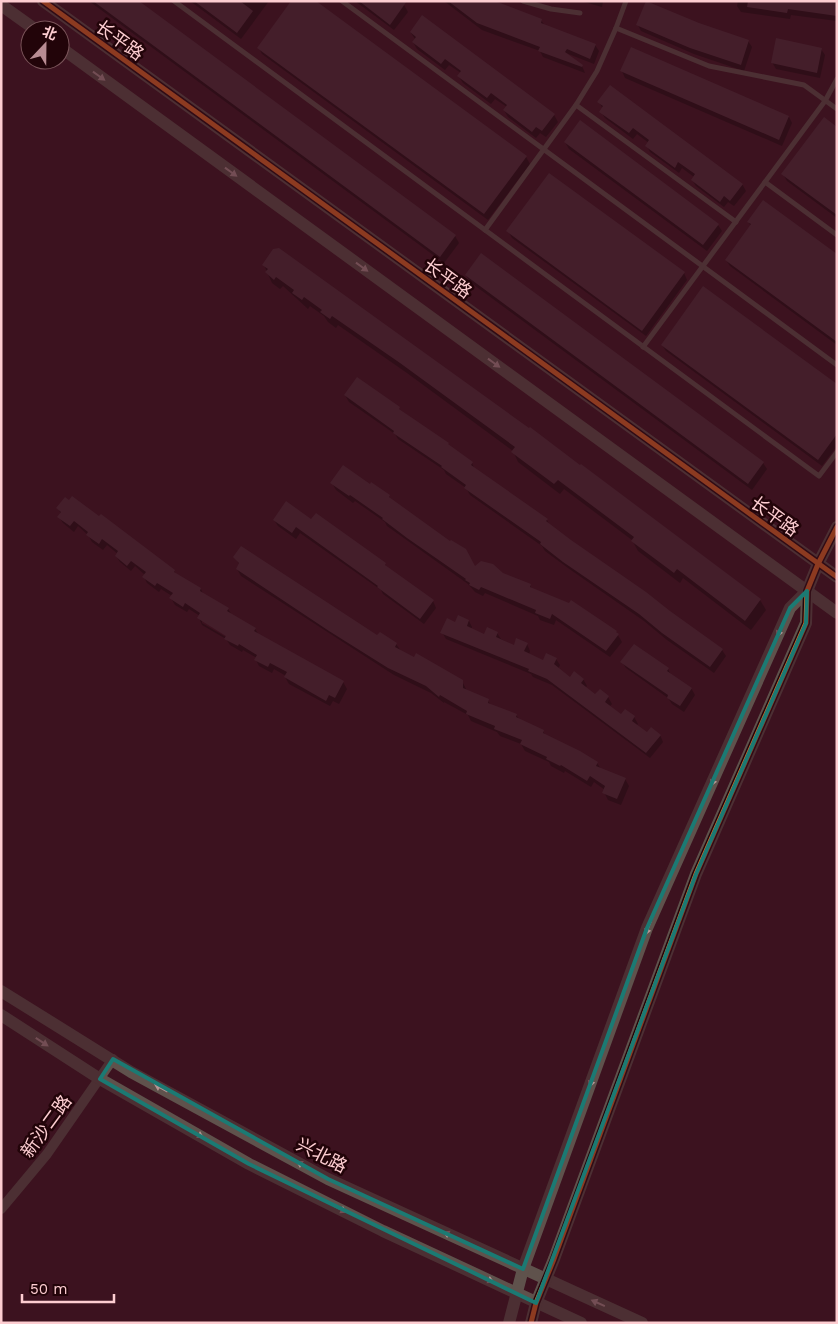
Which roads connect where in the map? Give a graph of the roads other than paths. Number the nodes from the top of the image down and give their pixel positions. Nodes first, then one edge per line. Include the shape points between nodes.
1 (43, 1) edge
2 (174, 1) edge
3 (342, 1) edge
4 (523, 1) edge
5 (626, 1) edge
6 (1, 5) edge
7 (580, 13) dead end
8 (22, 20) edge
9 (616, 28) junction
10 (70, 55) edge
11 (837, 79) edge
12 (825, 101) junction
13 (576, 105) junction
14 (837, 109) edge
15 (544, 150) junction
16 (765, 182) junction
17 (736, 222) junction
18 (485, 230) junction
19 (837, 235) edge
20 (703, 266) junction
21 (644, 346) junction
22 (837, 365) edge
23 (837, 452) edge
24 (837, 527) edge
25 (818, 564) junction
26 (837, 577) edge
27 (807, 591) junction
28 (837, 613) edge
29 (1, 990) edge
30 (1, 1015) edge
31 (113, 1059) junction
32 (100, 1079) junction
33 (1, 1209) edge
34 (523, 1269) junction
35 (547, 1279) junction
36 (517, 1293) junction
37 (536, 1303) junction
38 (509, 1323) edge
39 (531, 1323) edge
40 (581, 1323) edge
41 (642, 1323) edge

1 - 25 street, 长平路
2 - 18 lane
3 - 15 lane
4 - 7 lane
5 - 9 lane
6 - 8 street
9 - 12 lane via 709,66 804,85
9 - 13 lane via 597,71
10 -> 27 street
11 - 12 lane
12 - 14 lane
12 - 16 lane
13 - 15 lane
13 - 17 lane
15 - 18 lane
15 - 20 lane
16 - 17 lane
16 - 19 lane
17 - 20 lane
18 - 21 lane
20 - 21 lane
20 - 22 lane
21 - 23 lane via 819,476
24 - 25 street
25 - 26 street, 长平路
25 - 27 street
27 - 28 street
27 -> 34 street via 790,608 647,928
27 - 35 street via 806,623 696,874
29 - 31 street, 兴北路
30 -> 32 street
31 - 32 street, 新沙二路
34 -> 31 street, 兴北路 via 328,1179 131,1072
32 - 33 street, 新沙二路 via 47,1154
32 -> 36 street via 249,1164
34 - 35 street, 兴北路
34 - 36 street
35 - 37 street
41 -> 35 street, 兴北路
36 - 37 street
36 - 38 street
37 - 39 street
37 - 40 street

